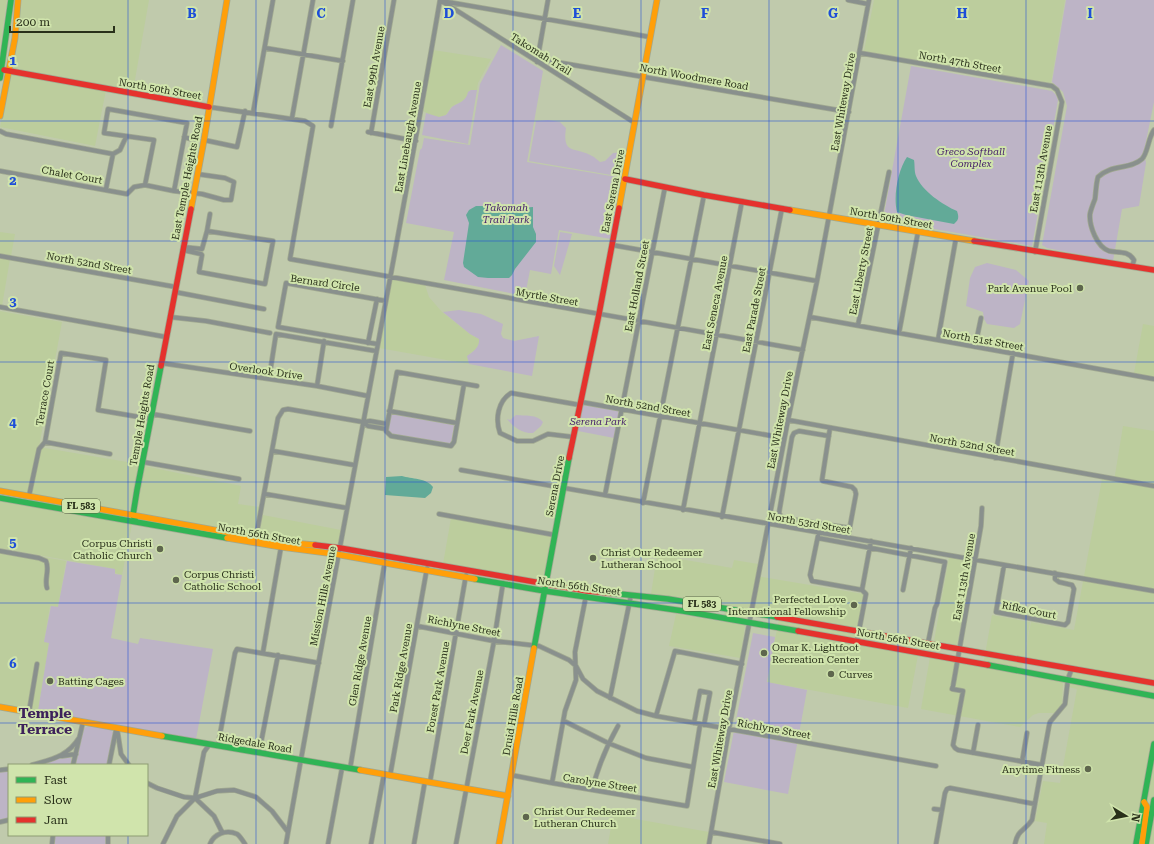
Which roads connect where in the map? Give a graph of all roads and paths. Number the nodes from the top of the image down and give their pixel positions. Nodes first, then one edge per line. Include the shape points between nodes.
1 (12, 0) edge
2 (227, 0) edge
3 (273, 0) edge
4 (313, 0) edge
5 (353, 0) edge
6 (394, 0) edge
7 (439, 0) edge
8 (548, 0) edge
9 (657, 0) edge
10 (848, 0) edge
11 (18, 1) edge
12 (869, 2) edge
13 (545, 18) junction
14 (650, 37) junction
15 (265, 48) junction
16 (860, 53) junction
17 (304, 55) junction
18 (343, 62) junction
19 (537, 62) junction
20 (1, 69) edge
21 (9, 70) junction
22 (643, 76) junction
23 (0, 78) edge
24 (1057, 90) joint
25 (209, 107) junction
26 (245, 111) junction
27 (849, 112) junction
28 (253, 113) junction
29 (0, 116) edge
30 (292, 118) junction
31 (635, 123) junction
32 (331, 126) dead end
33 (1154, 130) edge
34 (0, 131) edge
35 (126, 137) junction
36 (184, 137) junction
37 (194, 140) dead end
38 (204, 140) junction
39 (416, 141) junction
40 (113, 154) junction
41 (0, 171) edge
42 (889, 172) dead end
43 (197, 174) junction
44 (625, 179) junction
45 (144, 185) junction
46 (664, 187) junction
47 (106, 190) junction
48 (174, 191) junction
49 (193, 194) junction
50 (704, 195) junction
51 (742, 201) junction
52 (782, 208) junction
53 (210, 214) dead end
54 (830, 216) junction
55 (878, 224) junction
56 (207, 231) junction
57 (918, 232) junction
58 (956, 238) junction
59 (612, 245) junction
60 (183, 248) junction
61 (652, 252) junction
62 (1035, 252) junction
63 (0, 256) edge
64 (290, 259) joint
65 (692, 259) junction
66 (730, 266) junction
67 (1132, 267) junction
68 (1154, 270) edge
69 (770, 272) junction
70 (390, 277) junction
71 (817, 281) junction
72 (175, 289) junction
73 (377, 299) junction
74 (386, 301) junction
75 (0, 307) edge
76 (264, 309) dead end
77 (171, 314) junction
78 (599, 314) junction
79 (810, 317) junction
80 (981, 318) dead end
81 (639, 322) junction
82 (858, 326) junction
83 (678, 328) junction
84 (270, 333) dead end
85 (899, 333) junction
86 (717, 335) junction
87 (166, 337) junction
88 (938, 340) junction
89 (324, 342) junction
90 (756, 342) junction
91 (368, 343) junction
92 (377, 344) junction
93 (975, 347) junction
94 (803, 350) junction
95 (376, 351) junction
96 (1013, 353) junction
97 (161, 363) junction
98 (269, 379) junction
99 (1154, 379) edge
100 (464, 384) junction
101 (584, 385) joint
102 (317, 386) junction
103 (477, 386) dead end
104 (368, 396) junction
105 (580, 404) junction
106 (621, 409) junction
107 (389, 412) junction
108 (151, 416) junction
109 (661, 416) junction
110 (788, 420) junction
111 (363, 422) junction
112 (457, 423) junction
113 (700, 423) junction
114 (386, 426) junction
115 (830, 428) junction
116 (739, 430) junction
117 (250, 431) dead end
118 (829, 436) junction
119 (574, 437) junction
120 (784, 438) junction
121 (44, 442) junction
122 (273, 451) junction
123 (110, 454) dead end
124 (995, 458) junction
125 (143, 462) junction
126 (354, 465) junction
127 (462, 470) dead end
128 (239, 479) dead end
129 (1154, 486) edge
130 (563, 488) junction
131 (0, 491) edge
132 (265, 494) junction
133 (29, 496) junction
134 (605, 496) junction
135 (0, 497) edge
136 (56, 501) junction
137 (643, 503) junction
138 (32, 504) junction
139 (347, 508) junction
140 (982, 508) dead end
141 (105, 510) junction
142 (683, 510) junction
143 (75, 511) junction
144 (439, 514) dead end
145 (133, 515) junction
146 (722, 516) junction
147 (135, 522) junction
148 (187, 524) junction
149 (768, 524) junction
150 (162, 526) junction
151 (850, 528) junction
152 (819, 532) junction
153 (219, 533) junction
154 (555, 535) junction
155 (848, 537) junction
156 (818, 538) junction
157 (256, 540) junction
158 (871, 542) junction
159 (281, 547) junction
160 (340, 548) junction
161 (870, 548) junction
162 (911, 548) junction
163 (0, 551) edge
164 (339, 555) junction
165 (909, 555) junction
166 (386, 560) junction
167 (975, 560) junction
168 (428, 564) junction
169 (1004, 565) junction
170 (427, 570) junction
171 (1055, 573) junction
172 (466, 574) junction
173 (503, 583) junction
174 (546, 585) junction
175 (47, 588) dead end
176 (862, 590) junction
177 (903, 590) dead end
178 (545, 591) junction
179 (1154, 591) edge
180 (587, 594) junction
181 (631, 596) junction
182 (629, 603) junction
183 (702, 604) junction
184 (752, 613) junction
185 (701, 614) junction
186 (787, 619) junction
187 (794, 620) junction
188 (750, 622) junction
189 (417, 626) junction
190 (785, 628) junction
191 (792, 630) junction
192 (852, 630) junction
193 (859, 631) junction
194 (456, 633) junction
195 (850, 640) junction
196 (494, 641) junction
197 (857, 641) junction
198 (928, 643) junction
199 (534, 646) junction
200 (959, 649) junction
201 (263, 652) junction
202 (278, 656) junction
203 (958, 659) junction
204 (319, 663) junction
205 (36, 664) dead end
206 (742, 664) junction
207 (576, 666) junction
208 (1072, 668) junction
209 (1068, 679) junction
210 (1153, 682) edge
211 (1144, 694) junction
212 (1154, 696) edge
213 (610, 698) junction
214 (1154, 701) edge
215 (0, 707) edge
216 (29, 712) junction
217 (656, 716) junction
218 (564, 720) junction
219 (83, 722) junction
220 (694, 723) junction
221 (702, 725) junction
222 (978, 725) dead end
223 (618, 726) dead end
224 (117, 728) junction
225 (729, 729) junction
226 (1027, 733) dead end
227 (79, 738) junction
228 (608, 743) junction
229 (209, 744) junction
230 (1154, 744) edge
231 (218, 746) junction
232 (973, 752) junction
233 (259, 753) junction
234 (76, 754) junction
235 (62, 756) junction
236 (301, 761) junction
237 (1022, 762) junction
238 (35, 764) edge
239 (73, 764) edge
240 (109, 764) edge
241 (128, 764) edge
242 (1042, 765) junction
243 (936, 766) dead end
244 (693, 767) junction
245 (342, 768) junction
246 (350, 769) junction
247 (387, 775) junction
248 (511, 775) junction
249 (428, 782) junction
250 (552, 783) junction
251 (148, 784) edge
252 (466, 789) junction
253 (592, 790) junction
254 (508, 796) junction
255 (195, 798) junction
256 (1144, 802) junction
257 (1154, 803) edge
258 (1035, 804) junction
259 (934, 809) dead end
260 (942, 810) junction
261 (222, 832) junction
262 (288, 832) junction
263 (711, 832) junction
264 (163, 844) edge
265 (210, 844) edge
266 (245, 844) edge
267 (286, 844) edge
268 (328, 844) edge
269 (371, 844) edge
270 (414, 844) edge
271 (456, 844) edge
272 (499, 844) edge
273 (709, 844) edge
274 (780, 844) edge
275 (936, 844) edge
276 (1015, 844) edge
277 (1136, 844) edge
278 (1142, 844) edge
279 (1146, 844) edge

1 - 20 main road
2 - 25 main road, East Temple Heights Road
3 - 15 street
4 - 17 street
5 - 18 street
6 - 39 street, East 99th Avenue via 369,133
7 - 13 street
7 - 19 street, Takomah Trail
7 - 39 street, East Linebaugh Avenue
8 - 13 street
9 - 14 main road, East Serena Drive
10 - 12 street
11 - 21 main road
12 - 16 street, East Whiteway Drive
13 - 14 street
13 - 19 street
14 - 22 main road, East Serena Drive
15 - 17 street
15 - 28 street
16 - 24 street, North 47th Street via 1052,86
16 - 27 street, East Whiteway Drive
17 - 18 street
17 - 30 street
18 - 32 street
19 - 22 street, North Woodmere Road via 544,60
19 - 31 street, Takomah Trail
20 - 21 main road, North 50th Street
20 - 23 main road
21 - 25 main road, North 50th Street
21 - 29 main road
22 - 27 street, North Woodmere Road
22 - 31 main road, East Serena Drive
24 - 62 street, East 113th Avenue via 1062,102
25 - 26 street, North 50th Street
25 - 38 main road, East Temple Heights Road
26 - 28 street, North 50th Street
26 - 38 street via 237,146
27 - 54 street, East Whiteway Drive
28 - 30 street, North 50th Street
30 - 64 street, North 50th Street via 305,120 313,126 313,130
31 - 44 main road, East Serena Drive
33 - 67 street via 1142,159 1108,169 1098,177 1090,213 1091,224 1099,243 1110,251 1128,254 1134,260
34 - 40 street
35 - 36 street via 104,133 108,109 187,123
35 - 40 street, Chalet Court via 120,150
35 - 45 street via 154,140
36 - 37 street
36 - 48 street
38 - 43 main road, East Temple Heights Road
39 - 70 street, East Linebaugh Avenue
40 - 47 street, Chalet Court
41 - 47 street, Chalet Court
42 - 55 street, East Liberty Street
43 - 49 main road, East Temple Heights Road
43 - 49 street via 225,178 234,182 231,200
44 - 46 main road, North 50th Street
44 - 59 main road, East Serena Drive
45 - 47 street via 134,187 127,194
45 - 48 street
46 - 50 main road, North 50th Street
46 - 61 street, East Holland Street
48 - 49 street
49 - 60 main road, East Temple Heights Road
50 - 51 main road, North 50th Street
50 - 65 street
51 - 52 main road, North 50th Street
51 - 66 street, East Seneca Avenue
52 - 54 main road, North 50th Street
52 - 69 street, East Parade Street
53 - 56 street
54 - 55 main road, North 50th Street
54 - 71 street, East Whiteway Drive
55 - 57 main road, North 50th Street
55 - 82 street, East Liberty Street
56 - 60 street via 202,249
56 - 60 street via 273,241 265,284 199,272 202,255
57 - 58 main road, North 50th Street
57 - 85 street
58 - 62 main road, North 50th Street
58 - 88 street
59 - 61 street
59 - 78 main road, East Serena Drive
60 - 72 main road, East Temple Heights Road
61 - 65 street
61 - 81 street, East Holland Street
62 - 67 main road, North 50th Street
63 - 72 street, North 52nd Street
64 - 70 street, Myrtle Street
65 - 66 street
65 - 83 street
66 - 69 street
66 - 86 street, East Seneca Avenue
67 - 68 main road, North 50th Street
69 - 71 street
69 - 90 street, East Parade Street
70 - 74 street, East Linebaugh Avenue
70 - 78 street, Myrtle Street
71 - 79 street, East Whiteway Drive
72 - 76 street, North 52nd Street
72 - 77 main road, East Temple Heights Road
73 - 74 street, Bernard Circle
73 - 91 street
73 - 91 street, Bernard Circle via 286,283 278,327
74 - 92 street, Mission Hills Avenue
75 - 87 street
77 - 84 street
77 - 87 main road, Temple Heights Road
78 - 81 street, Myrtle Street
78 - 101 main road, East Serena Drive
79 - 82 street, North 51st Street
79 - 94 street, East Whiteway Drive
80 - 93 street
81 - 83 street, Myrtle Street
81 - 106 street, East Holland Street
82 - 85 street, North 51st Street
83 - 86 street, Myrtle Street
83 - 109 street
85 - 88 street, North 51st Street
86 - 90 street, Myrtle Street
86 - 113 street, East Seneca Avenue
87 - 97 main road, Temple Heights Road
88 - 93 street, North 51st Street
89 - 95 street
89 - 98 street via 276,334
89 - 102 street
90 - 94 street, Myrtle Street
90 - 116 street, East Parade Street
91 - 92 street, Bernard Circle
92 - 95 street, Mission Hills Avenue
93 - 96 street, North 51st Street
94 - 110 street, East Whiteway Drive
95 - 104 street, Mission Hills Avenue
96 - 99 street, North 51st Street
96 - 124 street
97 - 98 street, Overlook Drive
97 - 108 main road, Temple Heights Road
98 - 102 street, Overlook Drive
100 - 103 street
100 - 107 street via 396,372
100 - 112 street
101 - 105 main road, Serena Drive
102 - 104 street, Overlook Drive
104 - 111 street, Mission Hills Avenue
105 - 106 street, North 52nd Street
105 - 119 main road, Serena Drive
105 - 119 street, North 52nd Street via 511,393 505,396 500,404 497,424 500,432 517,441 533,441 548,434
106 - 109 street, North 52nd Street
106 - 134 street, East Holland Street
107 - 112 street
107 - 114 street
108 - 117 street
108 - 121 street, Terrace Court via 98,410 106,360 61,353
108 - 125 main road, Temple Heights Road
109 - 113 street, North 52nd Street
109 - 137 street
110 - 115 street, North 52nd Street
110 - 120 street, East Whiteway Drive
111 - 114 street via 368,426
111 - 122 street via 283,410 278,418
111 - 126 street, Mission Hills Avenue
112 - 114 street via 451,446 391,436 387,434
113 - 116 street, North 52nd Street
113 - 142 street, East Seneca Avenue
115 - 118 street
115 - 124 street, North 52nd Street
116 - 120 street, North 52nd Street
116 - 146 street, East Parade Street
118 - 151 street via 822,480 856,490
118 - 151 street via 799,431 794,433 779,513 782,518
119 - 130 main road, Serena Drive
120 - 149 street, East Whiteway Drive
121 - 123 street
121 - 133 street, Terrace Court via 39,448
122 - 126 street
122 - 132 street
124 - 129 street, North 52nd Street
125 - 128 street
125 - 145 main road, Temple Heights Road
126 - 139 street, Mission Hills Avenue
127 - 130 street, North 53rd Street
130 - 134 street, North 53rd Street
130 - 154 main road, Serena Drive
131 - 133 main road, North 56th Street / FL 583
132 - 139 street
132 - 157 street
133 - 135 main road via 23,499
133 - 136 main road, North 56th Street / FL 583
134 - 137 street, North 53rd Street
135 - 138 main road, North 56th Street / FL 583
136 - 138 main road via 35,501
136 - 141 main road, North 56th Street / FL 583
137 - 142 street, North 53rd Street
138 - 143 main road, North 56th Street / FL 583
139 - 160 street, Mission Hills Avenue
140 - 167 street, East 113th Avenue
141 - 143 main road via 79,508
141 - 145 main road, North 56th Street / FL 583
142 - 146 street, North 53rd Street
143 - 147 main road, North 56th Street / FL 583
144 - 154 street
145 - 147 main road, Temple Heights Road
145 - 148 main road, North 56th Street / FL 583
146 - 149 street, North 53rd Street
147 - 150 main road, North 56th Street / FL 583
148 - 150 main road via 183,527 169,524
148 - 153 main road, North 56th Street / FL 583
149 - 152 street, North 53rd Street
149 - 184 street, East Whiteway Drive
150 - 153 main road, North 56th Street / FL 583
151 - 155 street
152 - 155 street, North 53rd Street
152 - 156 street
153 - 157 main road, North 56th Street / FL 583
154 - 174 main road, Serena Drive
155 - 158 street, North 53rd Street
156 - 161 street
156 - 176 street via 810,575 812,581
157 - 159 main road, North 56th Street / FL 583
157 - 160 main road, North 56th Street / FL 583
158 - 161 street
158 - 162 street, North 53rd Street
159 - 164 main road, North 56th Street / FL 583
159 - 201 street
160 - 164 street, Mission Hills Avenue
160 - 166 main road, North 56th Street / FL 583
161 - 165 street
161 - 176 street
162 - 165 street
162 - 167 street, North 53rd Street
163 - 175 street via 46,561
164 - 166 main road, North 56th Street / FL 583
164 - 204 street, Mission Hills Avenue
165 - 177 street
165 - 198 street via 944,562
166 - 168 main road, North 56th Street / FL 583
166 - 170 main road, North 56th Street / FL 583
166 - 246 street, Glen Ridge Avenue
167 - 169 street, North 53rd Street
167 - 200 street, East 113th Avenue
168 - 170 street, Park Ridge Avenue
168 - 172 main road, North 56th Street / FL 583
169 - 171 street, North 53rd Street
169 - 171 street, Rifka Court via 996,612 1065,625 1068,622 1074,589 1072,585 1055,580
170 - 172 main road, North 56th Street / FL 583
170 - 189 street, Park Ridge Avenue
171 - 179 street, North 53rd Street
172 - 173 main road, North 56th Street / FL 583
172 - 174 main road, North 56th Street / FL 583
172 - 194 street, Forest Park Avenue
173 - 178 main road, North 56th Street / FL 583
173 - 196 street, Deer Park Avenue
174 - 178 main road, Serena Drive
174 - 180 main road, North 56th Street / FL 583
176 - 193 street via 866,594
178 - 180 main road, North 56th Street / FL 583
178 - 199 main road, Druid Hills Road
180 - 181 main road, North 56th Street / FL 583
180 - 182 main road, North 56th Street / FL 583
180 - 207 street via 575,652
181 - 182 street
181 - 183 main road, North 56th Street / FL 583
182 - 185 main road, North 56th Street / FL 583
182 - 213 street
183 - 184 main road, North 56th Street / FL 583
183 - 185 main road
184 - 186 main road, North 56th Street / FL 583
184 - 188 street, East Whiteway Drive
185 - 188 main road, North 56th Street / FL 583
186 - 187 main road, North 56th Street / FL 583
186 - 190 main road
187 - 191 main road
187 - 192 main road, North 56th Street / FL 583
188 - 190 main road, North 56th Street / FL 583
188 - 206 street, East Whiteway Drive
189 - 194 street, Richlyne Street
189 - 247 street, Park Ridge Avenue
190 - 191 main road, North 56th Street / FL 583
191 - 195 main road, North 56th Street / FL 583
192 - 193 main road, North 56th Street / FL 583
192 - 195 main road
193 - 197 street
193 - 198 main road, North 56th Street / FL 583
194 - 196 street, Richlyne Street
194 - 249 street, Forest Park Avenue
195 - 197 main road, North 56th Street / FL 583
196 - 199 street, Richlyne Street
196 - 252 street, Deer Park Avenue
197 - 203 main road, North 56th Street / FL 583
198 - 200 main road, North 56th Street / FL 583
199 - 207 street, Richlyne Street via 569,660
199 - 248 main road, Druid Hills Road
200 - 203 street, East 113th Avenue
200 - 208 main road, North 56th Street / FL 583
201 - 202 street
201 - 231 street via 237,649 235,653
202 - 204 street
202 - 233 street
203 - 209 main road, North 56th Street / FL 583
203 - 232 street, East 113th Avenue via 952,689 963,691 953,745 958,750
204 - 236 street, Mission Hills Avenue
205 - 216 street
206 - 217 street via 675,651
206 - 225 street, East Whiteway Drive
207 - 213 street, Richlyne Street via 583,679
207 - 218 street via 576,680
208 - 209 street
208 - 210 main road, North 56th Street / FL 583
209 - 211 main road, North 56th Street / FL 583
209 - 242 street via 1065,704 1050,722
211 - 212 main road, North 56th Street / FL 583
211 - 214 main road
213 - 217 street, Richlyne Street via 637,711
215 - 216 main road, Ridgedale Road
216 - 219 main road, Ridgedale Road
217 - 220 street, Richlyne Street
218 - 228 street
218 - 250 street
219 - 224 main road, Ridgedale Road
219 - 227 street
220 - 221 street, Richlyne Street
220 - 221 street via 700,691 710,692
221 - 225 street, Richlyne Street
221 - 244 street
222 - 232 street
223 - 228 street
224 - 229 main road, Ridgedale Road
224 - 240 street
224 - 241 street via 121,754
225 - 243 street, Richlyne Street
225 - 263 street, East Whiteway Drive
226 - 237 street
227 - 234 street
227 - 235 street
228 - 244 street via 646,758
228 - 253 street
229 - 231 main road, Ridgedale Road
229 - 255 street via 204,752
230 - 256 main road
231 - 233 main road, Ridgedale Road
232 - 237 street
233 - 236 main road, Ridgedale Road
234 - 235 street
234 - 239 street
235 - 238 street
236 - 245 main road, Ridgedale Road
236 - 262 street, Mission Hills Avenue
237 - 242 street
242 - 258 street
244 - 253 street, Carolyne Street via 687,806
245 - 246 main road, Ridgedale Road
245 - 268 street
246 - 247 main road, Ridgedale Road
247 - 249 main road, Ridgedale Road
247 - 269 street, Park Ridge Avenue
248 - 250 street, Carolyne Street
248 - 254 main road, Druid Hills Road
249 - 252 main road, Ridgedale Road
249 - 270 street, Forest Park Avenue
250 - 253 street, Carolyne Street
251 - 255 street via 184,797
252 - 254 main road, Ridgedale Road
252 - 271 street, Deer Park Avenue
254 - 272 main road, Druid Hills Road
255 - 261 street via 214,816
255 - 262 street via 217,791 234,790 256,798 272,811
255 - 264 street via 177,816
256 - 277 main road
256 - 278 main road via 1147,807
257 - 279 main road
258 - 260 street via 950,788 945,793
258 - 276 street via 1032,820 1018,834
259 - 260 street
260 - 275 street
261 - 265 street via 215,836
261 - 266 street via 236,834
262 - 267 street, Mission Hills Avenue
263 - 273 street, East Whiteway Drive
263 - 274 street

